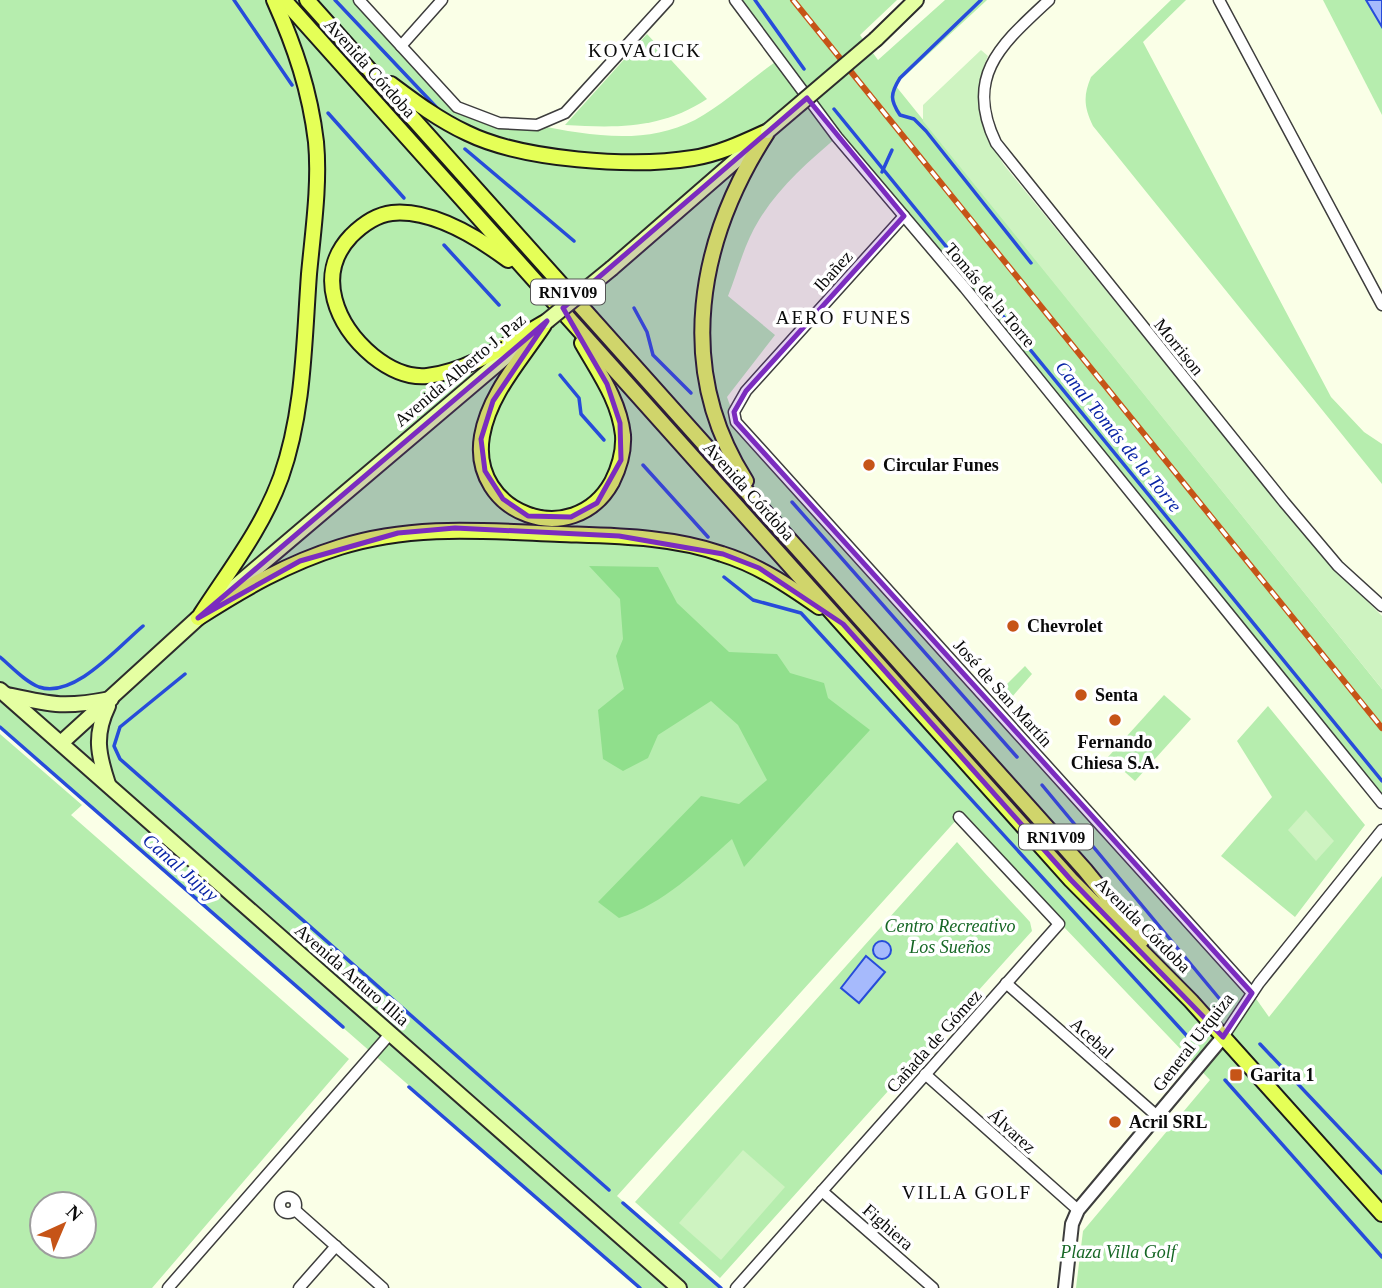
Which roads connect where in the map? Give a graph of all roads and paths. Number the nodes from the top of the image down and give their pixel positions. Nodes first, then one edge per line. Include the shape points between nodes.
1 (274, 0) edge
2 (284, 0) edge
3 (307, 0) edge
4 (359, 0) edge
5 (442, 0) edge
6 (668, 0) edge
7 (735, 0) edge
8 (916, 0) edge
9 (1049, 0) edge
10 (1220, 0) edge
11 (401, 46) junction
12 (366, 65) junction
13 (768, 131) junction
14 (904, 216) junction
15 (530, 276) junction
16 (1382, 304) edge
17 (569, 320) junction
18 (547, 321) junction
19 (734, 412) joint
20 (770, 518) junction
21 (1382, 606) edge
22 (198, 618) junction
23 (843, 624) junction
24 (3, 693) edge
25 (112, 699) junction
26 (61, 743) junction
27 (108, 785) junction
28 (1382, 803) edge
29 (959, 817) dead end
30 (1382, 830) edge
31 (1006, 983) junction
32 (1252, 993) junction
33 (1191, 1001) junction
34 (390, 1034) junction
35 (1223, 1037) junction
36 (925, 1074) junction
37 (1157, 1116) junction
38 (822, 1191) junction
39 (295, 1210) dead end
40 (1077, 1210) junction
41 (1382, 1214) edge
42 (336, 1246) junction
43 (168, 1288) edge
44 (299, 1288) edge
45 (383, 1288) edge
46 (679, 1288) edge
47 (736, 1288) edge
48 (933, 1288) edge
49 (1065, 1288) edge

1 - 22 main road via 299,57 316,145 298,411 281,477 264,516 242,557
2 - 15 main road, Avenida Córdoba / RN1V09
3 - 12 main road, Avenida Córdoba / RN1V09
4 - 11 street
5 - 11 street
6 - 11 street via 565,113 537,125 499,123 457,107
7 - 14 street, Tomás de la Torre via 837,137
8 - 13 main road, Avenida Alberto J. Paz, bridge
9 - 21 street, Morrison via 997,52 989,67 984,89 989,128 1006,157 1293,512 1338,566
10 - 16 street
12 - 13 main road via 428,111 469,134 513,149 643,163 694,158
12 - 20 main road, Avenida Córdoba / RN1V09
13 - 18 main road, Avenida Alberto J. Paz, bridge
13 - 20 main road via 735,187 716,237 700,323 713,408 728,452
14 - 19 street, Ibañez via 746,391
14 - 28 street, Tomás de la Torre
15 - 17 main road, Avenida Córdoba / RN1V09
15 - 18 main road via 445,224 393,213 371,220 344,244 332,278 332,296 338,315 368,352 384,365 424,376 472,362
17 - 18 main road via 607,384 623,438 621,460 607,491 583,512 556,519 514,510 493,487 481,457 485,423 494,401
17 - 23 main road, Avenida Córdoba / RN1V09
18 - 22 main road, Avenida Alberto J. Paz
19 - 32 street, José de San Martín via 745,433
20 - 33 main road, Avenida Córdoba / RN1V09 via 1085,870
22 - 23 main road via 255,582 341,547 397,533 455,528 683,543 759,568
22 - 25 main road, Avenida Alberto J. Paz
23 - 33 main road, Avenida Córdoba / RN1V09 via 1071,880
24 - 25 main road via 52,706
24 - 26 main road, Avenida Arturo Illia
25 - 26 main road, Avenida Alberto J. Paz
25 - 27 main road via 97,735
26 - 27 main road, Avenida Arturo Illia
27 - 34 main road, Avenida Arturo Illia
29 - 31 street, Cañada de Gómez via 1059,924
30 - 32 street, General Urquiza
31 - 36 street, Cañada de Gómez
31 - 37 street, Acebal
32 - 35 street, General Urquiza
33 - 35 main road, Avenida Córdoba / RN1V09
34 - 43 street
34 - 46 main road, Avenida Arturo Illia
35 - 37 street, General Urquiza
35 - 41 main road, Avenida Córdoba / RN1V09
36 - 38 street, Cañada de Gómez
36 - 40 street, Álvarez
37 - 40 street, General Urquiza
38 - 47 street, Cañada de Gómez
38 - 48 street, Fighiera
39 - 42 street
40 - 49 street, General Urquiza
42 - 44 street
42 - 45 street

